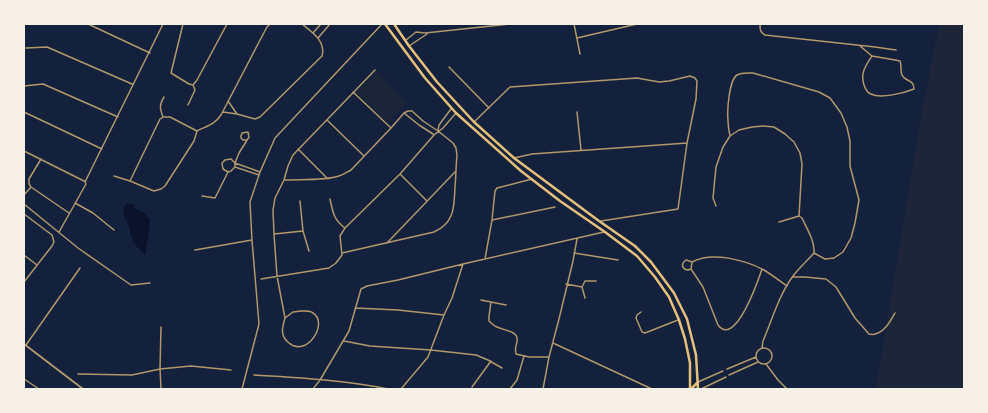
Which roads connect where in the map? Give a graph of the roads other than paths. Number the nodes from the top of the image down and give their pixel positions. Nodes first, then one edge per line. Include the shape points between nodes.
1 (88, 24) edge
2 (163, 24) edge
3 (183, 24) edge
4 (227, 24) edge
5 (270, 24) edge
6 (302, 24) edge
7 (321, 24) edge
8 (330, 24) edge
9 (382, 24) edge
10 (385, 24) edge
11 (394, 24) edge
12 (511, 24) edge
13 (574, 24) edge
14 (637, 24) edge
15 (760, 24) edge
16 (428, 32) junction
17 (313, 33) junction
18 (318, 38) junction
19 (577, 38) junction
20 (405, 40) junction
21 (399, 42) junction
22 (409, 46) junction
23 (859, 46) junction
24 (26, 48) dead end
25 (896, 50) dead end
26 (150, 53) junction
27 (580, 54) dead end
28 (872, 56) junction
29 (449, 67) dead end
30 (375, 70) dead end
31 (133, 84) junction
32 (193, 85) junction
33 (24, 86) edge
34 (353, 92) junction
35 (164, 97) dead end
36 (228, 101) junction
37 (188, 105) dead end
38 (489, 108) junction
39 (451, 109) junction
40 (24, 112) edge
41 (223, 112) junction
42 (577, 112) dead end
43 (404, 113) junction
44 (456, 113) junction
45 (237, 114) junction
46 (118, 117) junction
47 (163, 117) junction
48 (327, 120) junction
49 (474, 122) junction
50 (391, 128) junction
51 (197, 131) junction
52 (438, 131) junction
53 (434, 135) junction
54 (730, 136) junction
55 (247, 140) junction
56 (687, 143) junction
57 (102, 149) junction
58 (298, 149) junction
59 (24, 150) edge
60 (580, 150) junction
61 (364, 156) junction
62 (514, 158) junction
63 (41, 159) junction
64 (235, 163) junction
65 (235, 167) junction
66 (228, 172) junction
67 (260, 172) junction
68 (456, 172) junction
69 (400, 174) junction
70 (114, 176) dead end
71 (259, 176) junction
72 (328, 179) junction
73 (532, 179) junction
74 (284, 180) junction
75 (130, 181) junction
76 (85, 182) junction
77 (31, 187) junction
78 (24, 195) edge
79 (202, 196) dead end
80 (330, 199) dead end
81 (300, 201) dead end
82 (428, 201) junction
83 (75, 203) junction
84 (24, 204) edge
85 (716, 206) dead end
86 (555, 207) dead end
87 (70, 213) junction
88 (24, 214) edge
89 (800, 216) junction
90 (492, 220) junction
91 (598, 221) junction
92 (779, 222) dead end
93 (345, 228) junction
94 (114, 230) dead end
95 (303, 231) junction
96 (59, 232) junction
97 (605, 232) junction
98 (274, 234) junction
99 (576, 239) junction
100 (252, 240) junction
101 (387, 243) junction
102 (195, 250) dead end
103 (309, 251) dead end
104 (342, 252) junction
105 (574, 253) junction
106 (814, 253) junction
107 (24, 255) edge
108 (485, 259) junction
109 (618, 260) dead end
110 (692, 262) junction
111 (463, 264) junction
112 (37, 265) junction
113 (80, 268) dead end
114 (691, 269) junction
115 (762, 269) junction
116 (277, 276) junction
117 (793, 276) junction
118 (260, 279) dead end
119 (596, 281) dead end
120 (24, 282) edge
121 (150, 283) dead end
122 (566, 284) junction
123 (787, 286) junction
124 (582, 287) junction
125 (585, 298) dead end
126 (481, 300) dead end
127 (491, 302) junction
128 (506, 305) dead end
129 (355, 308) junction
130 (641, 312) dead end
131 (895, 313) dead end
132 (444, 315) junction
133 (285, 318) junction
134 (679, 320) junction
135 (161, 327) dead end
136 (343, 341) junction
137 (553, 342) junction
138 (25, 345) edge
139 (762, 348) junction
140 (432, 350) junction
141 (524, 356) junction
142 (549, 357) junction
143 (756, 357) junction
144 (491, 362) junction
145 (758, 362) junction
146 (766, 364) junction
147 (502, 368) dead end
148 (160, 369) junction
149 (727, 369) dead end
150 (231, 370) dead end
151 (723, 371) dead end
152 (78, 374) dead end
153 (254, 375) dead end
154 (729, 375) dead end
155 (726, 377) dead end
156 (24, 379) edge
157 (320, 380) junction
158 (698, 382) junction
159 (472, 387) dead end
160 (544, 388) edge
161 (691, 388) edge
162 (38, 389) edge
163 (83, 389) edge
164 (161, 389) edge
165 (242, 389) edge
166 (312, 389) edge
167 (388, 389) edge
168 (400, 389) edge
169 (510, 389) edge
170 (547, 389) edge
171 (652, 389) edge
172 (699, 389) edge
173 (787, 389) edge

1 - 26 street
2 - 26 street
3 - 32 street via 171,73
4 - 32 street
5 - 36 street
6 - 17 street
7 - 17 street
8 - 18 street
9 - 67 street via 288,122 275,138
10 - 21 main road
11 - 20 main road
12 - 16 street
13 - 19 street
14 - 19 street
15 - 23 street via 761,33 765,35
16 - 20 street via 416,32
16 - 22 street
17 - 18 street
18 - 45 street via 323,46 322,56 260,117 255,119
19 - 27 street
20 - 22 main road
21 - 22 main road via 406,48
21 - 39 main road
22 - 49 main road via 437,82
23 - 25 street
23 - 28 street
24 - 31 street via 47,47
26 - 31 street
28 - 28 street via 865,67 862,80 870,94 889,95 914,89 914,85 902,75 900,61
29 - 38 street
30 - 34 street
31 - 46 street
32 - 37 street via 195,90
33 - 46 street via 43,84
34 - 48 street
34 - 50 street
35 - 47 street via 160,103
36 - 41 street
36 - 45 street
38 - 49 street
38 - 56 street via 510,87 637,78 659,82 690,76 697,81 697,88
39 - 44 main road
39 - 52 street via 439,125
40 - 57 street
41 - 45 street
41 - 51 street via 211,125
42 - 60 street
43 - 50 street
43 - 52 street via 412,111
43 - 53 street
44 - 52 street
44 - 73 main road
46 - 57 street
47 - 51 street via 170,117
47 - 75 street
48 - 58 street
48 - 61 street
49 - 62 main road
50 - 61 street
51 - 75 street via 194,141 161,190 154,191
52 - 53 street
52 - 68 street via 456,148
53 - 69 street
54 - 85 street via 716,167 713,198
54 - 89 street via 739,130 752,127 774,127 794,142 802,164
54 - 106 street via 728,102 732,81 742,73 819,92 830,98 841,113 850,141 850,166 859,200 856,223 843,252 834,258 825,259
55 - 55 street via 248,132 242,133 241,138
55 - 64 street
56 - 60 street
56 - 91 street via 678,209
57 - 76 street
58 - 72 street
58 - 74 street via 288,166
59 - 63 street
60 - 62 street
61 - 72 street via 351,170
62 - 91 main road
63 - 76 street
63 - 77 street via 30,179
64 - 65 street
64 - 66 street via 231,159 224,160 222,166
64 - 67 street
65 - 66 street
65 - 71 street
66 - 79 street via 215,198
67 - 71 street
68 - 82 street
68 - 101 street via 455,204 445,225 434,232
69 - 82 street
69 - 93 street
70 - 75 street
71 - 100 street via 250,202
72 - 74 street
73 - 90 street via 496,188
73 - 97 main road
74 - 98 street via 272,210
76 - 83 street
77 - 78 street
77 - 87 street
80 - 93 street via 334,218
81 - 95 street
82 - 101 street
83 - 87 street
83 - 94 street via 93,213
84 - 96 street
86 - 90 street
87 - 96 street
88 - 112 street via 54,239 52,246
89 - 92 street
89 - 106 street via 811,236
90 - 108 street
91 - 158 main road via 635,246 651,262 674,293 687,319 696,355
93 - 104 street via 340,236
95 - 98 street
95 - 103 street
96 - 121 street via 131,285
97 - 99 street
97 - 134 main road via 637,256 654,276 669,297
98 - 116 street
99 - 105 street
99 - 108 street
100 - 102 street
100 - 165 street via 260,324
101 - 104 street
104 - 116 street via 341,257 329,268
105 - 109 street
105 - 122 street
106 - 117 street
107 - 112 street
108 - 111 street
110 - 114 street
110 - 114 street via 686,260 682,264 685,269
110 - 115 street via 723,256
111 - 129 street via 367,286 361,289
111 - 132 street
112 - 120 street
113 - 138 street
114 - 115 street via 703,287 718,325 724,330 736,325 758,283
115 - 123 street
116 - 118 street
116 - 133 street
117 - 123 street
117 - 131 street via 826,279 836,287 855,318 869,334 881,331 889,324
119 - 124 street via 585,281
122 - 124 street
122 - 137 street
123 - 139 street
124 - 125 street
126 - 127 street
127 - 128 street
127 - 141 street via 489,321 514,333 517,339 515,352
129 - 132 street
129 - 136 street
130 - 134 street via 636,318 642,332 645,333
132 - 140 street
133 - 133 street via 282,330 284,340 292,346 308,344 313,340 318,327 313,312 293,312
134 - 161 main road via 690,364
135 - 148 street
136 - 140 street via 370,346
136 - 157 street
137 - 142 street
137 - 171 street
138 - 163 street
139 - 143 street via 756,352
139 - 146 street via 768,349 772,356
140 - 144 street via 476,355
140 - 168 street
141 - 142 street
141 - 169 street via 517,380
142 - 160 street
143 - 145 street
143 - 149 street
144 - 147 street
144 - 159 street
145 - 146 street
145 - 154 street
146 - 173 street
148 - 150 street via 191,366
148 - 152 street via 132,375
148 - 164 street
151 - 158 street
153 - 157 street
155 - 172 street
156 - 162 street
157 - 166 street
157 - 167 street
158 - 161 main road
158 - 172 main road
160 - 170 street

